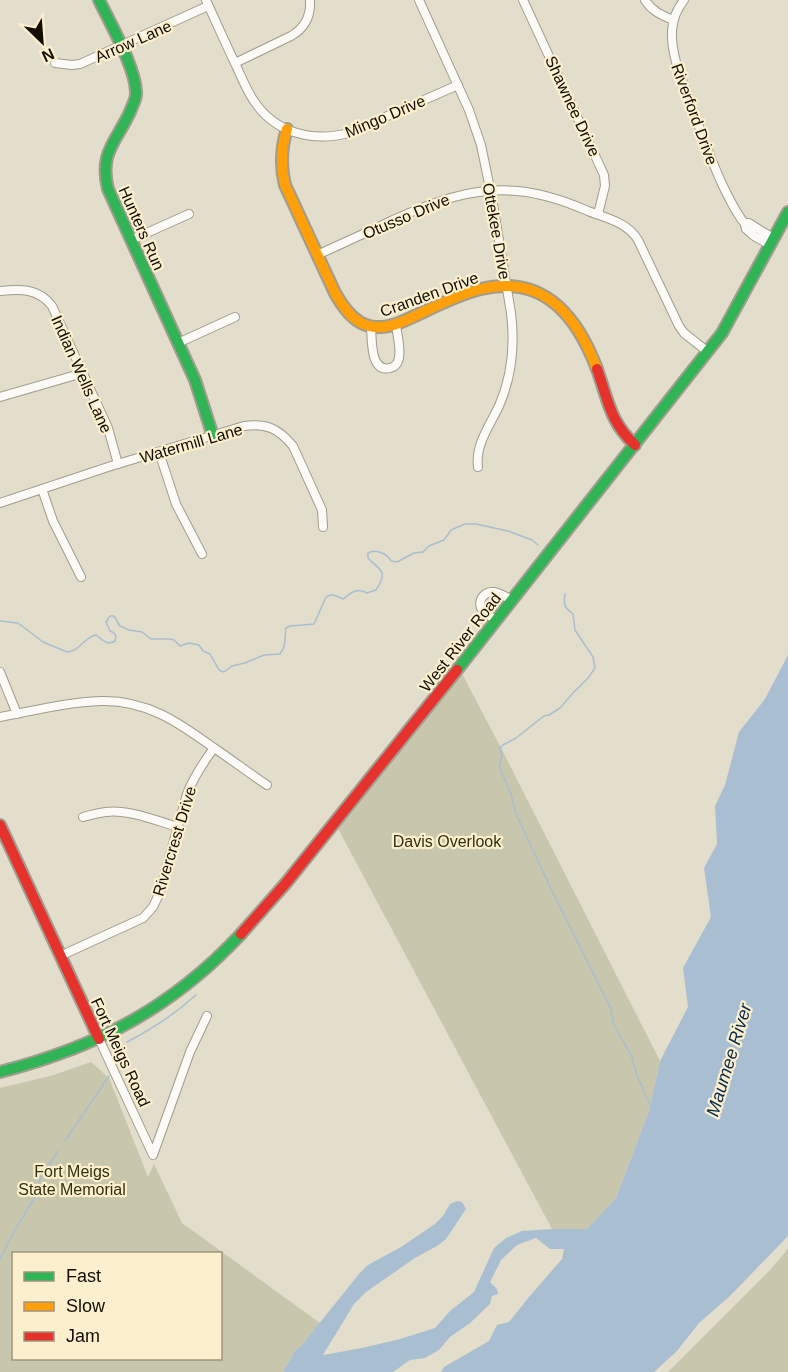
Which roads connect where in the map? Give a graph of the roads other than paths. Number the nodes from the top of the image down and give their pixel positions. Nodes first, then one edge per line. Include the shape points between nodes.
1 (99, 0) edge
2 (310, 0) edge
3 (419, 0) edge
4 (524, 0) edge
5 (645, 0) edge
6 (684, 0) edge
7 (207, 3) edge
8 (673, 20) junction
9 (120, 47) junction
10 (55, 63) dead end
11 (235, 63) junction
12 (458, 85) junction
13 (287, 129) junction
14 (490, 190) junction
15 (788, 212) edge
16 (189, 214) dead end
17 (598, 214) junction
18 (131, 240) junction
19 (772, 241) junction
20 (317, 255) junction
21 (507, 286) junction
22 (0, 291) edge
23 (235, 317) dead end
24 (396, 324) junction
25 (371, 327) junction
26 (178, 343) junction
27 (708, 352) junction
28 (83, 373) junction
29 (0, 397) edge
30 (213, 436) junction
31 (635, 445) junction
32 (159, 452) junction
33 (118, 464) junction
34 (478, 467) dead end
35 (42, 489) junction
36 (0, 503) edge
37 (323, 527) dead end
38 (202, 554) dead end
39 (81, 577) dead end
40 (512, 600) junction
41 (496, 620) junction
42 (0, 672) edge
43 (17, 714) junction
44 (0, 717) edge
45 (214, 748) junction
46 (267, 785) dead end
47 (82, 817) dead end
48 (0, 825) edge
49 (178, 827) junction
50 (60, 956) junction
51 (207, 1016) dead end
52 (99, 1039) junction
53 (0, 1072) edge

1 - 9 street, Hunters Run
2 - 11 street via 308,18 299,30
3 - 12 street, Ottekee Drive
4 - 17 street, Shawnee Drive via 603,171 605,186
5 - 8 street via 657,13
6 - 8 street, Riverford Drive
7 - 9 street, Arrow Lane
7 - 11 street, Mingo Drive
8 - 19 street, Riverford Drive via 672,48 709,155 739,218
9 - 10 street, Arrow Lane via 80,64
9 - 18 street, Hunters Run via 135,82 135,97 106,157 104,171
11 - 13 street, Mingo Drive via 252,99 274,122
12 - 13 street, Mingo Drive via 349,133 313,137
12 - 14 street, Ottekee Drive via 476,127
13 - 20 street, Cranden Drive via 280,156 282,175
14 - 17 street, Otusso Drive via 538,194
14 - 20 street, Otusso Drive via 432,203
14 - 21 street, Ottekee Drive
15 - 19 street, West River Road
16 - 18 street
17 - 27 street, Otusso Drive via 625,226 636,236 679,326
18 - 26 street, Hunters Run
19 - 27 street, West River Road
20 - 25 street, Cranden Drive via 346,312
21 - 24 street, Cranden Drive via 469,292
21 - 31 street, Cranden Drive via 544,296 575,322 615,421
21 - 34 street, Ottekee Drive via 514,332 511,369 479,450
22 - 28 street, Indian Wells Lane via 28,290 46,299
23 - 26 street
24 - 25 street, Cranden Drive
24 - 25 street via 399,359 389,369 376,362
26 - 30 street, Hunters Run
27 - 31 street, West River Road
28 - 29 street
28 - 33 street, Indian Wells Lane via 108,428
30 - 32 street, Watermill Lane
30 - 37 street, Watermill Lane via 258,425 287,438 322,510
31 - 40 street, West River Road
32 - 33 street, Watermill Lane
32 - 38 street via 176,504
33 - 35 street, Watermill Lane
35 - 36 street, Watermill Lane
35 - 39 street
40 - 41 street, West River Road
40 - 41 street via 493,592 482,598 483,611
41 - 52 street, West River Road via 276,897 230,947 185,987
42 - 43 street
43 - 44 street
43 - 45 street via 87,702 129,703 169,717
45 - 46 street
45 - 49 street, Rivercrest Drive via 192,781
47 - 49 street via 117,812
48 - 50 street, Fort Meigs Road
49 - 50 street, Rivercrest Drive via 159,894 150,911
50 - 52 street, Fort Meigs Road
51 - 52 street, Fort Meigs Road via 153,1155
52 - 53 street, West River Road via 46,1060

